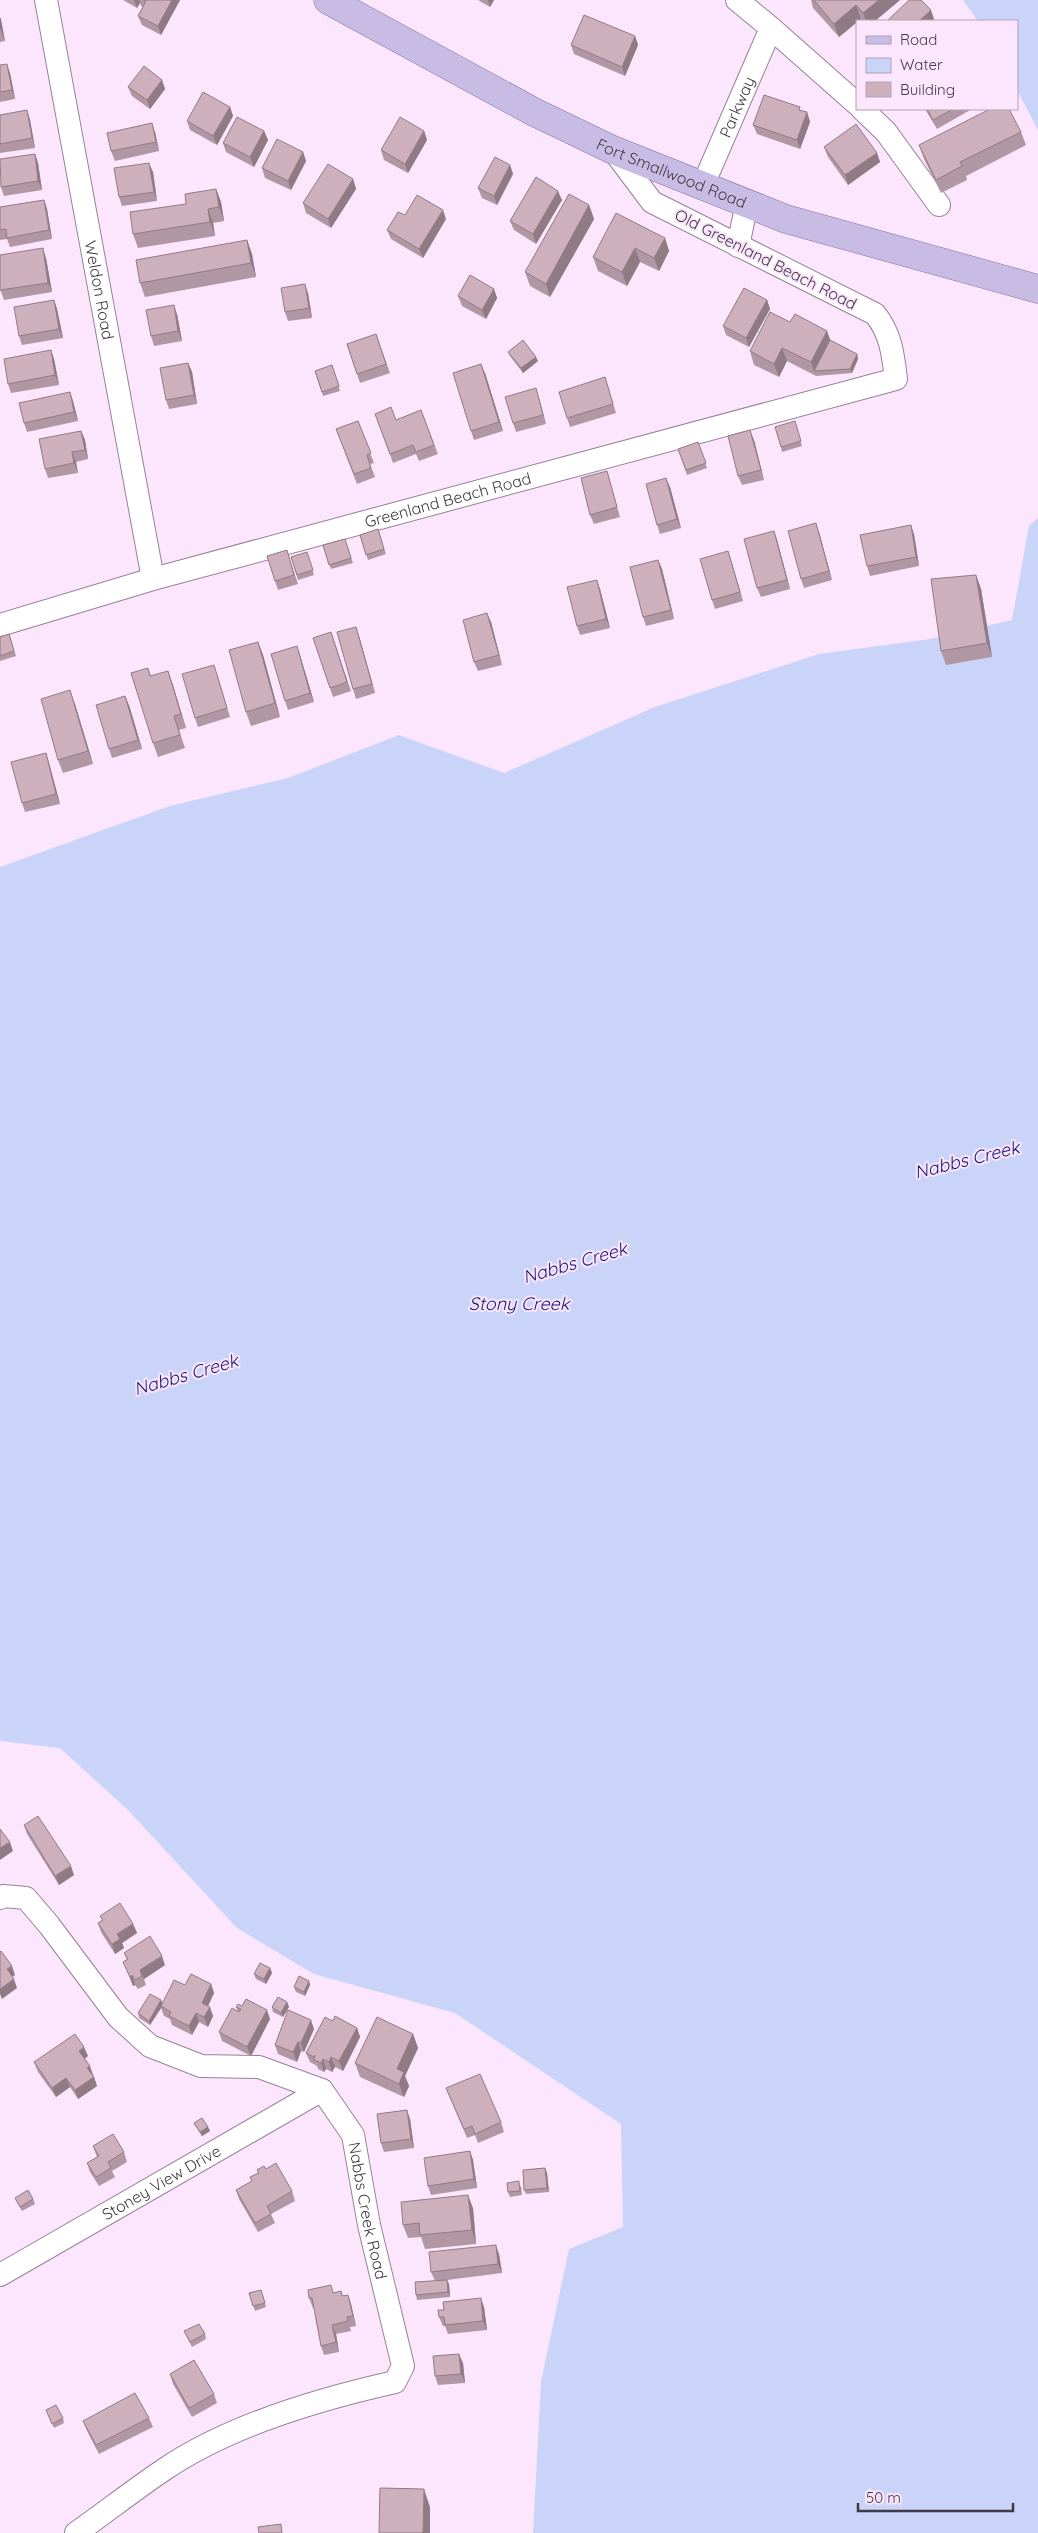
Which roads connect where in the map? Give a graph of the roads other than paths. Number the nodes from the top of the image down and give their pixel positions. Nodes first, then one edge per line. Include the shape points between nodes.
1 (46, 0) edge
2 (328, 0) edge
3 (737, 0) edge
4 (771, 28) junction
5 (856, 103) edge
6 (863, 110) edge
7 (613, 150) junction
8 (704, 185) junction
9 (747, 203) junction
10 (940, 205) dead end
11 (738, 246) junction
12 (1038, 289) edge
13 (896, 379) joint
14 (153, 579) junction
15 (0, 624) edge
16 (0, 1898) edge
17 (322, 2090) junction
18 (0, 2275) edge
19 (76, 2533) edge

1 - 14 street, Weldon Road
2 - 7 main road, Fort Smallwood Road via 534,112
3 - 4 street
4 - 5 street
4 - 8 street, Parkway
6 - 10 street via 886,132
7 - 8 main road, Fort Smallwood Road
7 - 11 street, Old Greenland Beach Road via 652,202
8 - 9 main road, Fort Smallwood Road
9 - 11 street
9 - 12 main road, Fort Smallwood Road via 786,218
11 - 13 street, Old Greenland Beach Road via 875,314 891,342
13 - 14 street, Greenland Beach Road
14 - 15 street, Greenland Beach Road
16 - 17 street via 26,1898 118,2017 150,2046 201,2066 259,2067
17 - 18 street, Stoney View Drive
17 - 19 street, Nabbs Creek Road via 353,2135 368,2225 403,2366 395,2382 346,2393 243,2427 166,2468

